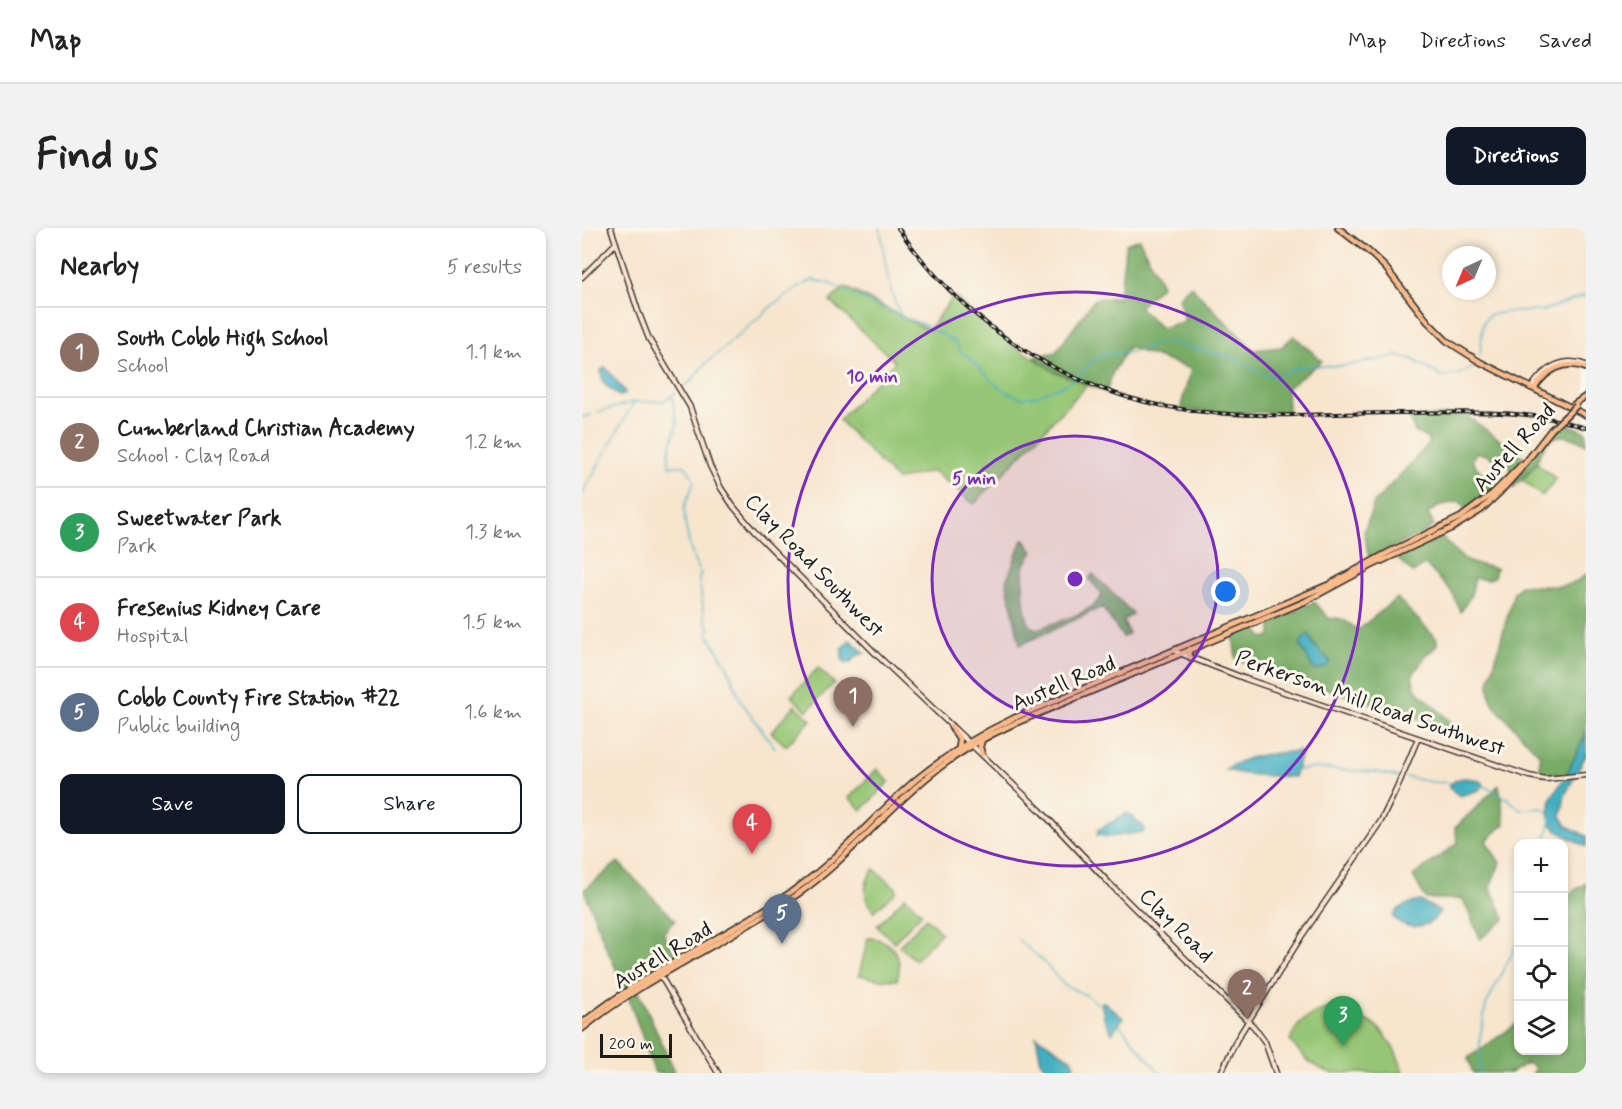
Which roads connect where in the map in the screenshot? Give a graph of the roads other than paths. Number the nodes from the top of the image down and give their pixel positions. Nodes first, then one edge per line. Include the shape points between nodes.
1 (611, 228) edge
2 (1338, 228) edge
3 (616, 243) junction
4 (582, 277) edge
5 (1586, 366) edge
6 (1533, 389) junction
7 (1584, 399) edge
8 (1586, 415) edge
9 (1549, 430) junction
10 (1190, 649) junction
11 (1177, 652) junction
12 (1192, 659) junction
13 (951, 726) junction
14 (1418, 738) junction
15 (983, 739) junction
16 (971, 743) junction
17 (957, 749) junction
18 (982, 754) junction
19 (1586, 775) edge
20 (1041, 810) joint
21 (660, 974) junction
22 (625, 995) junction
23 (1248, 1022) junction
24 (582, 1023) edge
25 (582, 1029) edge
26 (718, 1073) edge
27 (1221, 1073) edge
28 (1276, 1073) edge

1 - 3 street, Clay Road Southwest
2 - 6 main road via 1383,265 1447,341
3 - 4 street
3 - 13 street, Clay Road Southwest via 646,332 690,407 710,466 727,498 754,531
5 - 6 main road via 1557,366
6 - 8 main road
7 - 9 main road, Austell Road, bridge
9 - 10 main road, Austell Road via 1513,479 1467,519 1314,597
9 - 11 main road, Austell Road via 1509,478 1461,517 1310,594
10 - 11 main road, Austell Road
10 - 12 main road
11 - 12 street, Perkerson Mill Road Southwest
11 - 15 main road, Austell Road
11 - 16 main road, Austell Road via 1014,718
12 - 14 street, Perkerson Mill Road Southwest
13 - 16 street, Clay Road Southwest
13 - 17 main road via 960,740
14 - 19 street, Perkerson Mill Road Southwest via 1529,776 1557,779
14 - 23 street via 1381,821
15 - 16 main road, Austell Road
15 - 18 main road
16 - 17 main road, Austell Road
16 - 18 street, Clay Road Southwest
16 - 21 main road, Austell Road via 807,886
17 - 21 main road, Austell Road via 919,778 804,883
18 - 20 street, Clay Road Southwest
20 - 23 street, Clay Road
21 - 22 main road, Austell Road
21 - 26 street
22 - 24 main road, Austell Road
22 - 25 main road, Austell Road
23 - 27 street
23 - 28 street, Clay Road via 1265,1042

